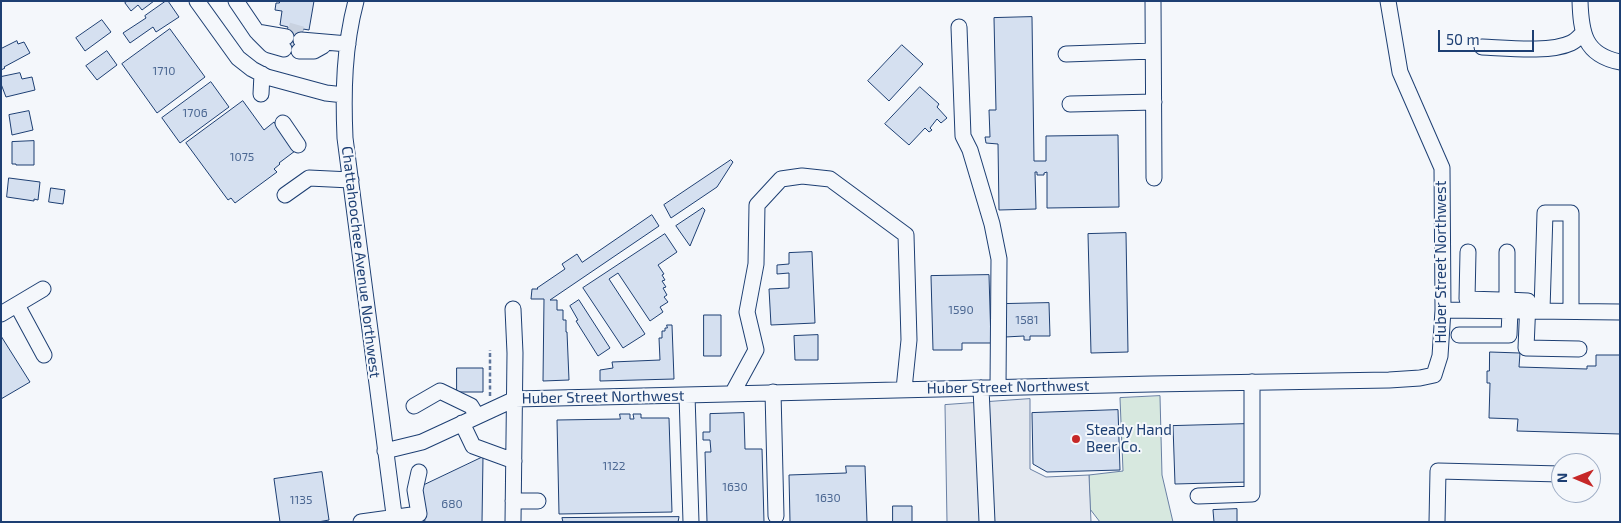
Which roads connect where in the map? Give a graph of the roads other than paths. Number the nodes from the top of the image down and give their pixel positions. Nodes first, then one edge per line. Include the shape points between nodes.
1 (197, 1) edge
2 (236, 1) edge
3 (356, 1) edge
4 (1153, 1) edge
5 (1388, 1) edge
6 (1580, 1) edge
7 (959, 28) dead end
8 (1583, 33) junction
9 (293, 41) junction
10 (348, 44) junction
11 (1482, 47) dead end
12 (1154, 51) junction
13 (1066, 54) dead end
14 (1620, 62) edge
15 (262, 74) junction
16 (261, 94) dead end
17 (344, 95) junction
18 (1154, 102) junction
19 (1070, 104) dead end
20 (283, 123) dead end
21 (298, 145) dead end
22 (1154, 178) dead end
23 (351, 180) junction
24 (285, 195) dead end
25 (1468, 252) dead end
26 (1507, 252) dead end
27 (43, 290) dead end
28 (17, 305) junction
29 (1509, 305) junction
30 (513, 310) dead end
31 (1443, 310) junction
32 (1535, 310) junction
33 (1571, 311) junction
34 (1620, 312) edge
35 (1, 314) edge
36 (1459, 335) dead end
37 (1579, 348) dead end
38 (44, 354) dead end
39 (1252, 382) junction
40 (998, 387) junction
41 (981, 388) junction
42 (904, 389) junction
43 (773, 392) junction
44 (732, 394) junction
45 (686, 395) junction
46 (515, 399) junction
47 (414, 406) dead end
48 (477, 416) junction
49 (462, 423) junction
50 (385, 451) junction
51 (514, 461) junction
52 (419, 472) dead end
53 (1551, 474) edge
54 (1198, 496) dead end
55 (514, 501) junction
56 (538, 501) dead end
57 (776, 516) dead end
58 (394, 519) edge
59 (361, 522) edge
60 (513, 522) edge
61 (691, 522) edge
62 (987, 522) edge
63 (1437, 522) edge

1 - 15 street via 238,58
2 - 9 street via 257,32
3 - 10 street, Chattahoochee Avenue Northwest
4 - 12 street
5 - 31 street, Huber Street Northwest via 1400,72 1442,168
6 - 8 street
7 - 40 street via 963,136 987,206 999,259
8 - 11 street via 1573,43 1548,48
8 - 14 street via 1598,54
9 - 10 street
9 - 10 street via 323,46
10 - 17 street, Chattahoochee Avenue Northwest
12 - 13 street
12 - 18 street
15 - 16 street
15 - 17 street via 326,93
17 - 23 street, Chattahoochee Avenue Northwest via 345,138
18 - 19 street
18 - 22 street
20 - 21 street
23 - 24 street via 310,172
23 - 50 street, Chattahoochee Avenue Northwest
25 - 29 street via 1467,299
26 - 29 street
27 - 28 street
28 - 35 street
28 - 38 street
29 - 31 street
29 - 32 street
29 - 36 street via 1509,336
30 - 46 street
31 - 39 street, Huber Street Northwest via 1440,356 1434,375 1389,380
32 - 33 street
32 - 33 street via 1544,213 1571,213
32 - 37 street via 1526,348
33 - 34 street
39 - 40 street, Huber Street Northwest
39 - 54 street via 1252,494
40 - 41 street, Huber Street Northwest
41 - 42 street, Huber Street Northwest
41 - 62 street
42 - 43 street, Huber Street Northwest
42 - 44 street via 909,340 906,235 830,179 802,176 781,179 757,205 756,264 747,312 756,350
43 - 44 street, Huber Street Northwest
43 - 57 street
44 - 45 street, Huber Street Northwest
45 - 46 street, Huber Street Northwest
45 - 61 street
46 - 48 street, Huber Street Northwest
46 - 51 street
47 - 48 street via 440,391 471,406
48 - 49 street, Huber Street Northwest
49 - 50 street, Huber Street Northwest via 422,442
49 - 51 street via 473,446
50 - 58 street, Chattahoochee Avenue Northwest
51 - 55 street
52 - 58 street via 415,490 420,514
53 - 63 street via 1438,471
55 - 56 street
55 - 60 street
58 - 59 street

